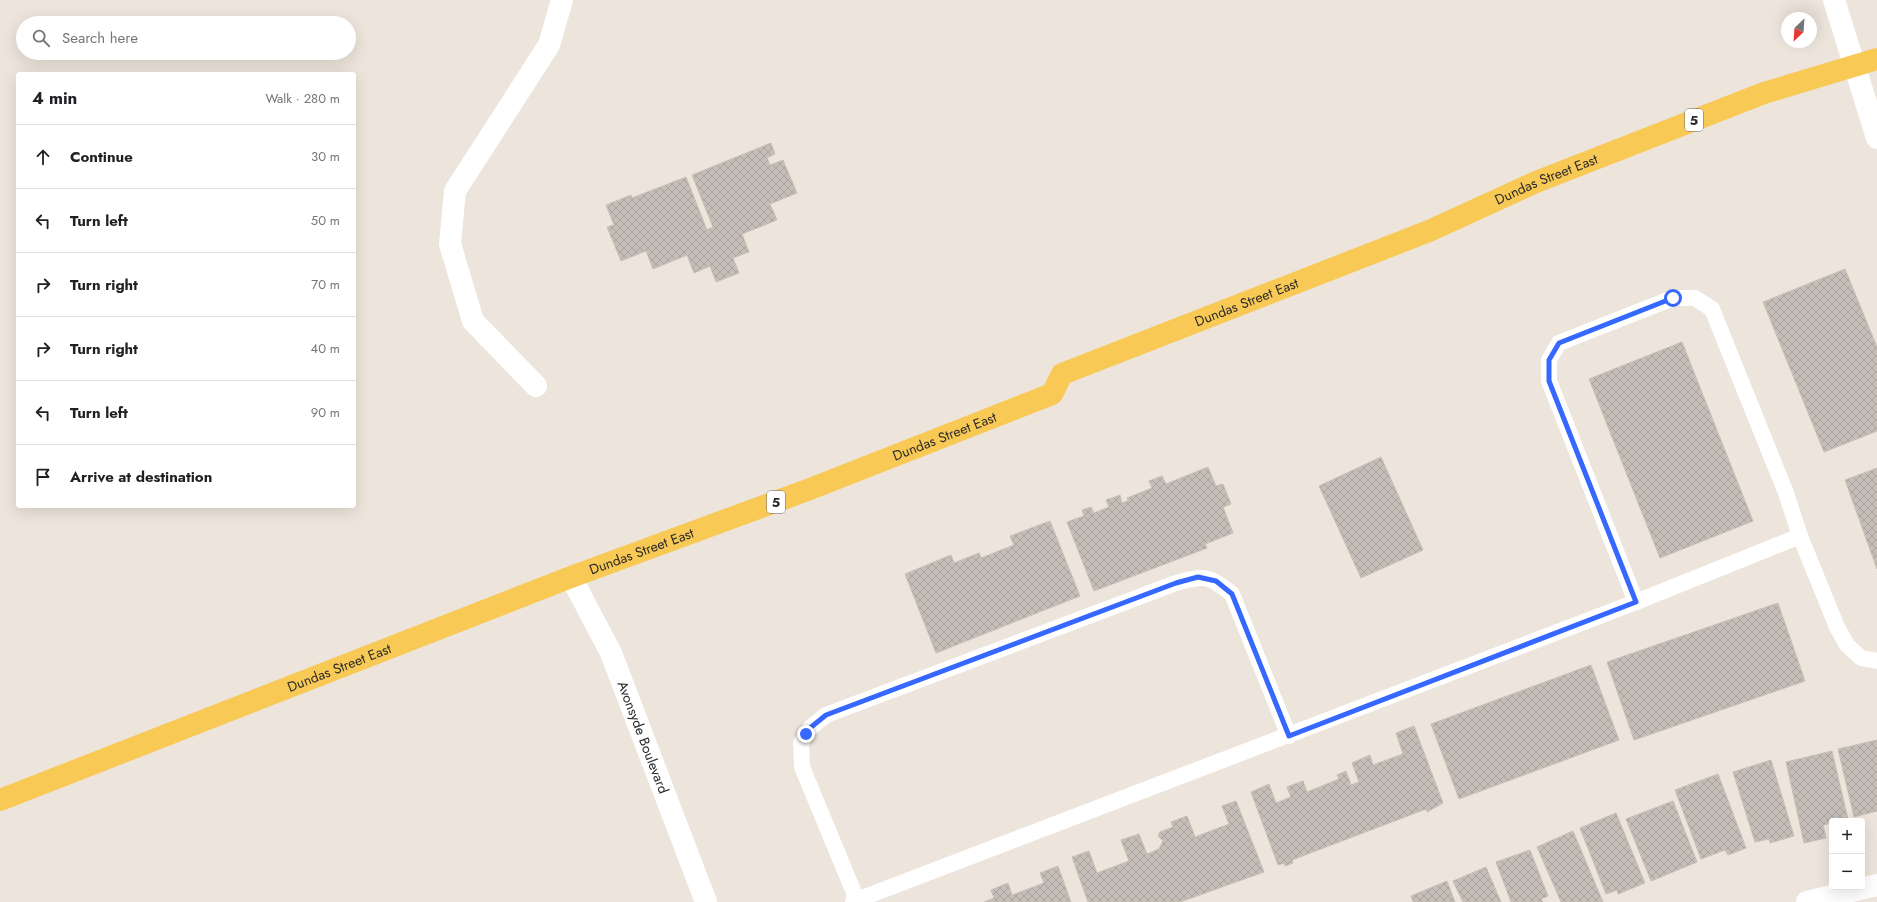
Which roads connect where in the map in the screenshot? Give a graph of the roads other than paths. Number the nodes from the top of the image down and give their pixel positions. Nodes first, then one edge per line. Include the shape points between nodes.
1 (562, 0) edge
2 (1834, 0) edge
3 (1877, 60) edge
4 (1855, 66) junction
5 (1877, 138) edge
6 (536, 386) dead end
7 (1800, 536) junction
8 (571, 577) junction
9 (1636, 602) junction
10 (1877, 661) edge
11 (1289, 736) junction
12 (0, 800) edge
13 (1877, 885) edge
14 (856, 901) edge
15 (706, 902) edge
16 (1807, 902) edge

1 - 6 street via 550,45 455,191 450,244 473,321
2 - 4 street
3 - 4 main road, Dundas Street East / 5
4 - 5 street
4 - 8 main road, Dundas Street East / 5 via 1764,92 1536,182 1429,231 1062,374 1052,394 810,489
7 - 9 lane
7 - 9 lane via 1786,493 1712,308 1695,298 1673,298 1654,304 1559,343 1549,360 1549,381
7 - 10 lane via 1837,627 1847,645 1861,658
8 - 12 main road, Dundas Street East / 5
8 - 15 street, Avonsyde Boulevard via 611,653
9 - 11 lane
11 - 14 lane
11 - 14 lane via 1232,594 1216,581 1198,577 1176,583 826,715 810,728 801,743 802,767
13 - 16 street

